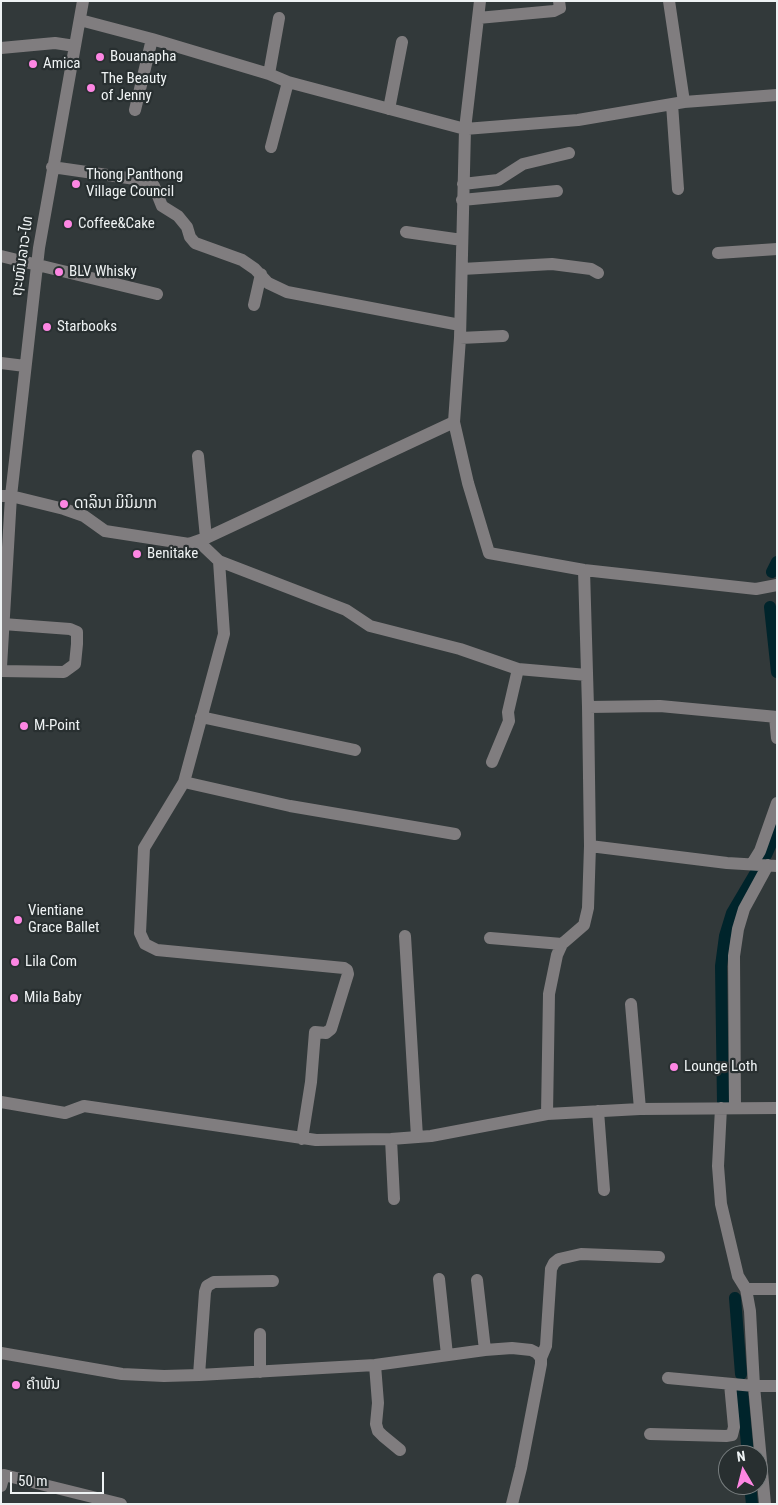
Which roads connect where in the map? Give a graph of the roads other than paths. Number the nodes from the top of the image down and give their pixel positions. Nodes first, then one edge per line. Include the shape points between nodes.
1 (83, 1) edge
2 (480, 1) edge
3 (560, 1) edge
4 (669, 1) edge
5 (279, 18) dead end
6 (478, 18) junction
7 (80, 20) junction
8 (152, 39) junction
9 (402, 42) dead end
10 (76, 46) junction
11 (1, 48) edge
12 (269, 74) junction
13 (288, 82) junction
14 (777, 95) edge
15 (678, 103) junction
16 (389, 109) junction
17 (135, 110) dead end
18 (465, 129) junction
19 (271, 147) dead end
20 (570, 153) dead end
21 (52, 167) junction
22 (463, 184) junction
23 (678, 189) dead end
24 (557, 191) dead end
25 (462, 200) junction
26 (406, 232) dead end
27 (462, 240) junction
28 (777, 249) edge
29 (718, 253) dead end
30 (1, 256) edge
31 (37, 265) junction
32 (462, 269) junction
33 (598, 273) dead end
34 (261, 274) junction
35 (156, 294) dead end
36 (254, 305) dead end
37 (460, 332) junction
38 (503, 336) dead end
39 (1, 363) edge
40 (25, 366) junction
41 (454, 422) junction
42 (198, 456) dead end
43 (6, 496) edge
44 (202, 540) junction
45 (219, 561) junction
46 (584, 570) junction
47 (777, 585) edge
48 (3, 589) edge
49 (3, 624) junction
50 (1, 667) edge
51 (518, 670) junction
52 (1, 671) edge
53 (587, 675) junction
54 (588, 707) junction
55 (201, 717) junction
56 (776, 717) edge
57 (777, 738) edge
58 (355, 750) dead end
59 (492, 762) dead end
60 (184, 782) junction
61 (777, 803) edge
62 (455, 834) dead end
63 (590, 846) junction
64 (752, 864) junction
65 (772, 866) edge
66 (405, 936) dead end
67 (490, 938) dead end
68 (562, 944) junction
69 (631, 1004) dead end
70 (1, 1102) edge
71 (721, 1108) junction
72 (735, 1108) junction
73 (777, 1108) edge
74 (640, 1109) junction
75 (598, 1112) junction
76 (548, 1114) junction
77 (417, 1137) junction
78 (302, 1139) junction
79 (391, 1139) junction
80 (604, 1190) dead end
81 (394, 1198) dead end
82 (659, 1257) dead end
83 (439, 1279) dead end
84 (477, 1280) dead end
85 (273, 1281) dead end
86 (777, 1289) edge
87 (746, 1290) junction
88 (260, 1334) dead end
89 (485, 1350) junction
90 (1, 1353) edge
91 (447, 1355) junction
92 (541, 1358) junction
93 (375, 1365) junction
94 (260, 1372) junction
95 (199, 1375) junction
96 (668, 1378) dead end
97 (730, 1384) junction
98 (754, 1386) junction
99 (777, 1386) edge
100 (650, 1434) dead end
101 (400, 1450) dead end
102 (1, 1486) edge
103 (121, 1504) edge
104 (512, 1504) edge
105 (765, 1504) edge

1 - 7 street, ຖະໜົນລາວ-ໄທ
2 - 6 street
3 - 6 street via 560,8 554,11
4 - 15 street
5 - 12 street
6 - 18 street
7 - 8 street
7 - 10 street, ຖະໜົນລາວ-ໄທ
8 - 12 street
8 - 17 street
9 - 16 street
10 - 11 street via 55,43
10 - 21 street, ຖະໜົນລາວ-ໄທ
12 - 13 street
13 - 16 street
13 - 19 street
14 - 15 street
15 - 18 street via 578,120
15 - 23 street
16 - 18 street
18 - 22 street
20 - 22 street via 523,164 498,180
21 - 31 street, ຖະໜົນລາວ-ໄທ
21 - 34 street via 149,181 162,206 187,226 195,243 242,260
22 - 25 street
24 - 25 street
25 - 27 street
26 - 27 street
27 - 32 street
28 - 29 street
30 - 31 street
31 - 35 street
31 - 40 street, ຖະໜົນລາວ-ໄທ
32 - 33 street via 552,264 591,269
32 - 37 street
34 - 36 street
34 - 37 street via 268,283 287,292
37 - 38 street
37 - 41 street
39 - 40 street
40 - 43 street, ຖະໜົນລາວ-ໄທ
41 - 44 street
41 - 46 street via 489,553
42 - 44 street
43 - 44 street via 84,516 105,531 189,544
43 - 48 street, ຖະໜົນລາວ-ໄທ
44 - 45 street
45 - 51 street via 346,610 370,626 460,650
45 - 55 street via 224,634
46 - 47 street via 756,589
46 - 53 street
48 - 49 street, ຖະໜົນລາວ-ໄທ
49 - 50 street, ຖະໜົນລາວ-ໄທ
49 - 52 street via 70,629 77,632 77,644 75,664 64,672
51 - 53 street
51 - 59 street via 508,712 509,721
53 - 54 street
54 - 56 street via 660,706
54 - 63 street
55 - 58 street
55 - 60 street
56 - 57 street
60 - 62 street via 290,806
60 - 78 street via 144,848 140,933 145,944 157,950 347,970 331,1030 326,1034 315,1032
61 - 64 street
63 - 64 street
63 - 68 street via 588,908 584,925
64 - 65 street
65 - 72 street via 744,909 738,929 734,956
66 - 77 street
67 - 68 street
68 - 76 street via 549,994
69 - 74 street
70 - 78 street via 65,1113 84,1106
71 - 72 street
71 - 74 street
71 - 87 street via 718,1166 721,1204 738,1276
72 - 73 street
74 - 75 street
75 - 76 street
75 - 80 street
76 - 77 street
77 - 79 street
78 - 79 street
79 - 81 street
82 - 92 street via 581,1254 559,1258 551,1268 546,1346
83 - 91 street
84 - 89 street
85 - 95 street via 214,1282 207,1286
86 - 87 street
87 - 98 street
88 - 94 street
89 - 91 street
89 - 92 street via 531,1350
90 - 95 street via 122,1374
91 - 93 street
92 - 104 street
93 - 94 street
93 - 101 street via 376,1424 383,1436
94 - 95 street
96 - 97 street
97 - 98 street
97 - 100 street via 732,1435
98 - 99 street
98 - 105 street
102 - 103 street via 4,1475

